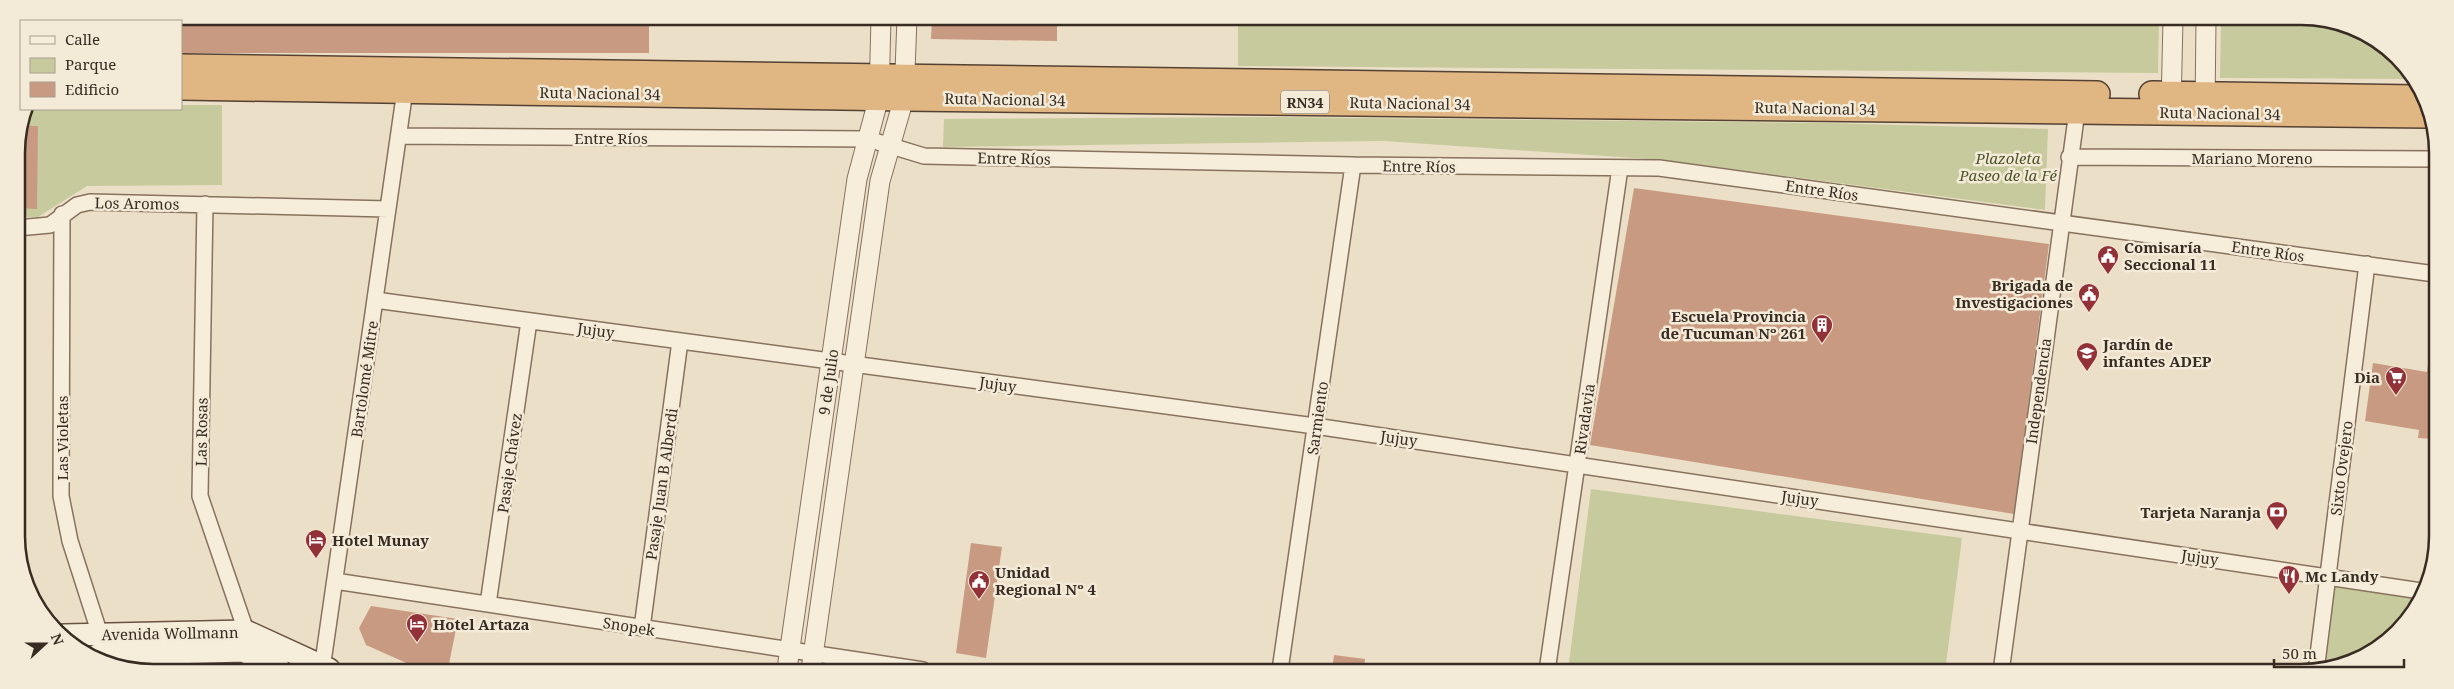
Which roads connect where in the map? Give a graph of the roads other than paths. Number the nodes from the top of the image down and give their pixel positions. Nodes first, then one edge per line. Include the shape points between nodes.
1 (880, 25) edge
2 (907, 25) edge
3 (2173, 25) edge
4 (2206, 25) edge
5 (182, 67) edge
6 (182, 86) edge
7 (879, 87) junction
8 (905, 87) junction
9 (405, 90) junction
10 (2417, 98) edge
11 (2172, 103) junction
12 (2205, 104) junction
13 (2077, 111) junction
14 (2423, 115) edge
15 (399, 136) junction
16 (868, 139) junction
17 (890, 146) junction
18 (2069, 157) junction
19 (2429, 159) edge
20 (1353, 165) junction
21 (1620, 168) junction
22 (204, 204) junction
23 (388, 209) junction
24 (62, 214) junction
25 (2060, 222) junction
26 (25, 227) edge
27 (2367, 264) junction
28 (2429, 273) edge
29 (375, 300) junction
30 (530, 321) junction
31 (680, 341) junction
32 (831, 361) junction
33 (854, 364) junction
34 (1315, 426) junction
35 (1577, 464) junction
36 (2020, 530) junction
37 (2328, 576) junction
38 (335, 581) junction
39 (2417, 590) edge
40 (488, 604) junction
41 (642, 628) junction
42 (101, 634) junction
43 (71, 635) edge
44 (245, 641) junction
45 (790, 650) junction
46 (101, 653) edge
47 (106, 655) edge
48 (812, 661) edge
49 (2317, 663) edge
50 (274, 664) edge
51 (312, 664) edge
52 (325, 664) edge
53 (789, 664) edge
54 (849, 664) edge
55 (1281, 664) edge
56 (1548, 664) edge
57 (2002, 664) edge

1 - 7 street, 9 de Julio
2 - 8 street, 9 de Julio
3 - 11 street
4 - 12 street
5 - 7 highway, Ruta Nacional 34 / RN34
6 - 9 highway, Ruta Nacional 34 / RN34
7 - 8 highway, Ruta Nacional 34 / RN34
7 - 9 highway, Ruta Nacional 34 / RN34
7 - 16 street, 9 de Julio
8 - 11 highway, Ruta Nacional 34 / RN34
8 - 13 highway, Ruta Nacional 34 / RN34
8 - 17 street, 9 de Julio
9 - 15 street, Bartolomé Mitre
10 - 12 highway, Ruta Nacional 34 / RN34
11 - 12 highway, Ruta Nacional 34 / RN34
11 - 13 highway, Ruta Nacional 34 / RN34
12 - 14 highway, Ruta Nacional 34 / RN34
13 - 18 street, Independencia
15 - 16 street, Entre Ríos
15 - 23 street, Bartolomé Mitre
16 - 17 street, Entre Ríos
16 - 32 street, 9 de Julio via 856,179
17 - 20 street, Entre Ríos via 924,156
17 - 33 street, 9 de Julio via 880,181
18 - 19 street, Mariano Moreno
18 - 25 street, Independencia
20 - 21 street, Entre Ríos
20 - 34 street, Sarmiento
21 - 25 street, Entre Ríos via 1659,168
21 - 35 street, Rivadavia
22 - 23 street, Los Aromos
22 - 24 street, Los Aromos via 90,202
22 - 44 street, Las Rosas via 200,496
23 - 29 street, Bartolomé Mitre
24 - 26 street, Los Aromos via 50,225
24 - 42 street, Las Violetas via 61,496 70,541
25 - 27 street, Entre Ríos
25 - 36 street, Independencia
27 - 28 street, Entre Ríos
27 - 37 street, Sixto Ovejero
29 - 30 street, Jujuy
29 - 38 street, Bartolomé Mitre
30 - 31 street, Jujuy
30 - 40 street, Pasaje Chávez
31 - 32 street, Jujuy
31 - 41 street, Pasaje Juan B Alberdi
32 - 33 street, Jujuy
32 - 45 street, 9 de Julio
33 - 34 street, Jujuy
33 - 48 street, 9 de Julio
34 - 35 street, Jujuy
34 - 55 street, Sarmiento
35 - 36 street, Jujuy
35 - 56 street, Rivadavia
36 - 37 street, Jujuy
36 - 57 street, Independencia
37 - 39 street, Jujuy
37 - 49 street, Sixto Ovejero
38 - 40 street, Snopek
38 - 52 street, Bartolomé Mitre
40 - 41 street, Snopek
41 - 45 street, Snopek
42 - 43 main road, Avenida Wollmann
42 - 44 main road, Avenida Wollmann
42 - 46 street, Las Violetas
44 - 47 main road, Avenida Wollmann
44 - 50 main road, Avenida Wollmann
44 - 51 main road, Avenida Wollmann
45 - 48 street, Snopek
45 - 53 street, 9 de Julio
48 - 54 street, Snopek

